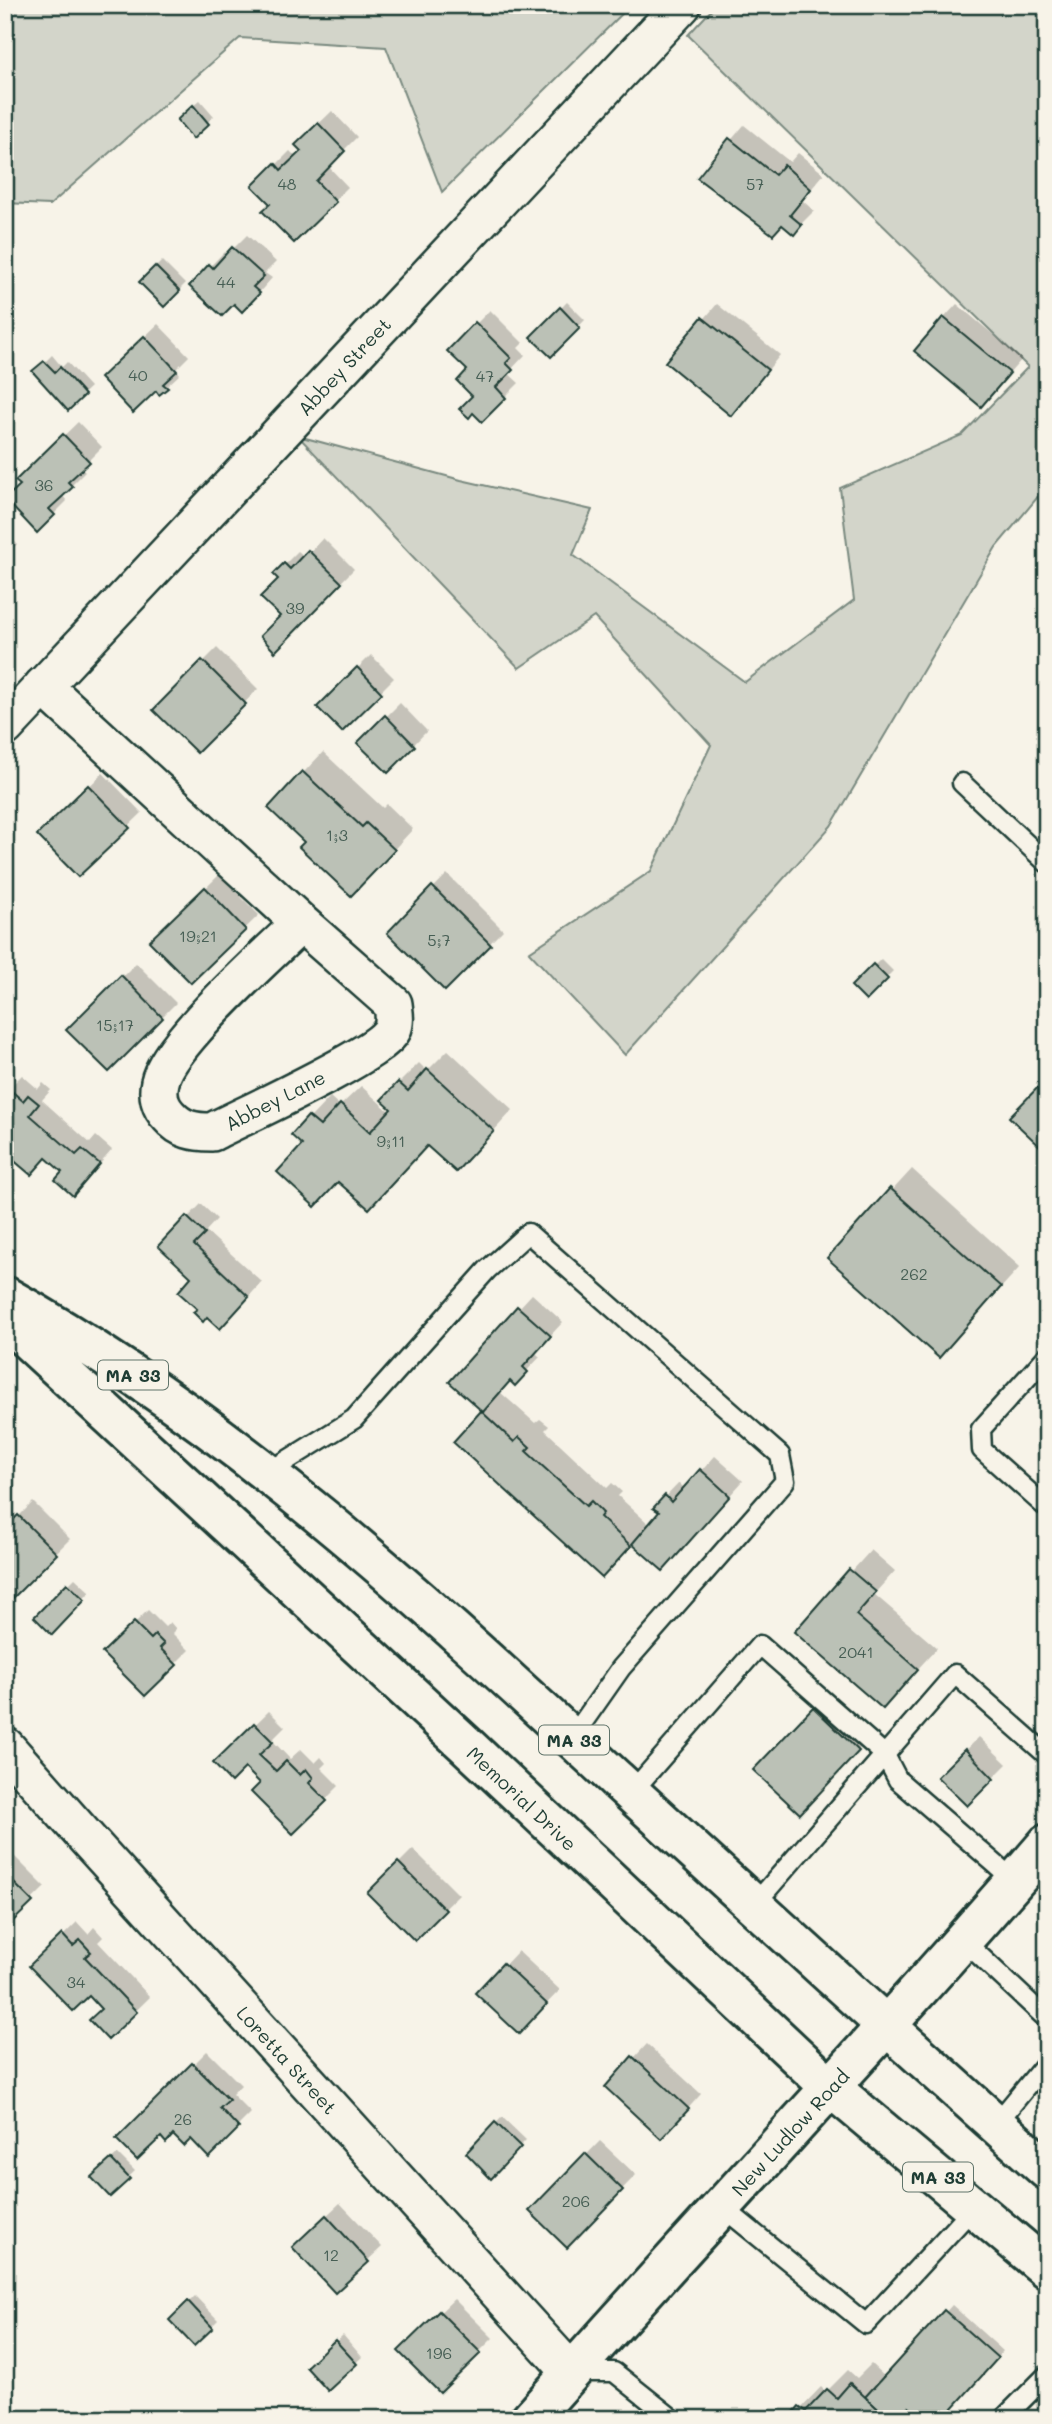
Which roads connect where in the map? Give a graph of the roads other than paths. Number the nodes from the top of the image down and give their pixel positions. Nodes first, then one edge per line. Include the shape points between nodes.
1 (682, 5) edge
2 (43, 686) junction
3 (5, 727) edge
4 (962, 783) dead end
5 (1047, 863) edge
6 (301, 923) junction
7 (5, 1296) edge
8 (5, 1320) edge
9 (1047, 1356) edge
10 (265, 1474) junction
11 (1047, 1508) edge
12 (572, 1738) junction
13 (5, 1746) edge
14 (886, 1755) junction
15 (1047, 1755) edge
16 (631, 1793) junction
17 (1047, 1843) edge
18 (1015, 1881) junction
19 (754, 1905) junction
20 (964, 1941) junction
21 (1047, 2019) edge
22 (886, 2027) junction
23 (1047, 2062) edge
24 (829, 2086) junction
25 (996, 2124) junction
26 (1047, 2170) edge
27 (721, 2206) junction
28 (974, 2207) junction
29 (1047, 2269) edge
30 (571, 2372) junction
31 (1047, 2375) edge
32 (543, 2414) edge
33 (673, 2419) edge
34 (1003, 2419) edge

1 - 2 street, Abbey Street
2 - 3 street, Abbey Street
2 - 6 street, Abbey Lane
4 - 5 lane
6 - 6 street, Abbey Lane via 201,1021 172,1057 160,1080 159,1096 163,1110 176,1124 192,1132 212,1132 330,1073 391,1032 393,1004
7 - 10 main road, MA 33 via 101,1353
8 - 24 main road, Memorial Drive / MA 33
9 - 11 lane via 981,1429 982,1450
10 - 12 main road, MA 33 via 448,1626
10 - 12 lane via 354,1419 487,1270 528,1233 779,1455 785,1481 621,1668
12 - 16 main road, MA 33
13 - 30 street, Loretta Street
14 - 15 lane via 955,1674
14 - 16 lane via 760,1645
14 - 18 lane via 898,1780
14 - 19 lane
16 - 19 main road, MA 33
17 - 18 main road, New Ludlow Road
18 - 20 main road, New Ludlow Road
19 - 22 main road, MA 33
20 - 21 lane
20 - 22 main road, New Ludlow Road
22 - 24 main road, New Ludlow Road
22 - 25 main road, MA 33
23 - 25 lane
24 - 27 main road, New Ludlow Road
24 - 28 main road, Memorial Drive / MA 33
25 - 26 main road, MA 33
27 - 28 lane via 866,2324
27 - 30 main road, New Ludlow Road
28 - 29 main road, Memorial Drive / MA 33
30 - 32 main road, New Ludlow Road
30 - 33 lane via 614,2372
31 - 34 lane

